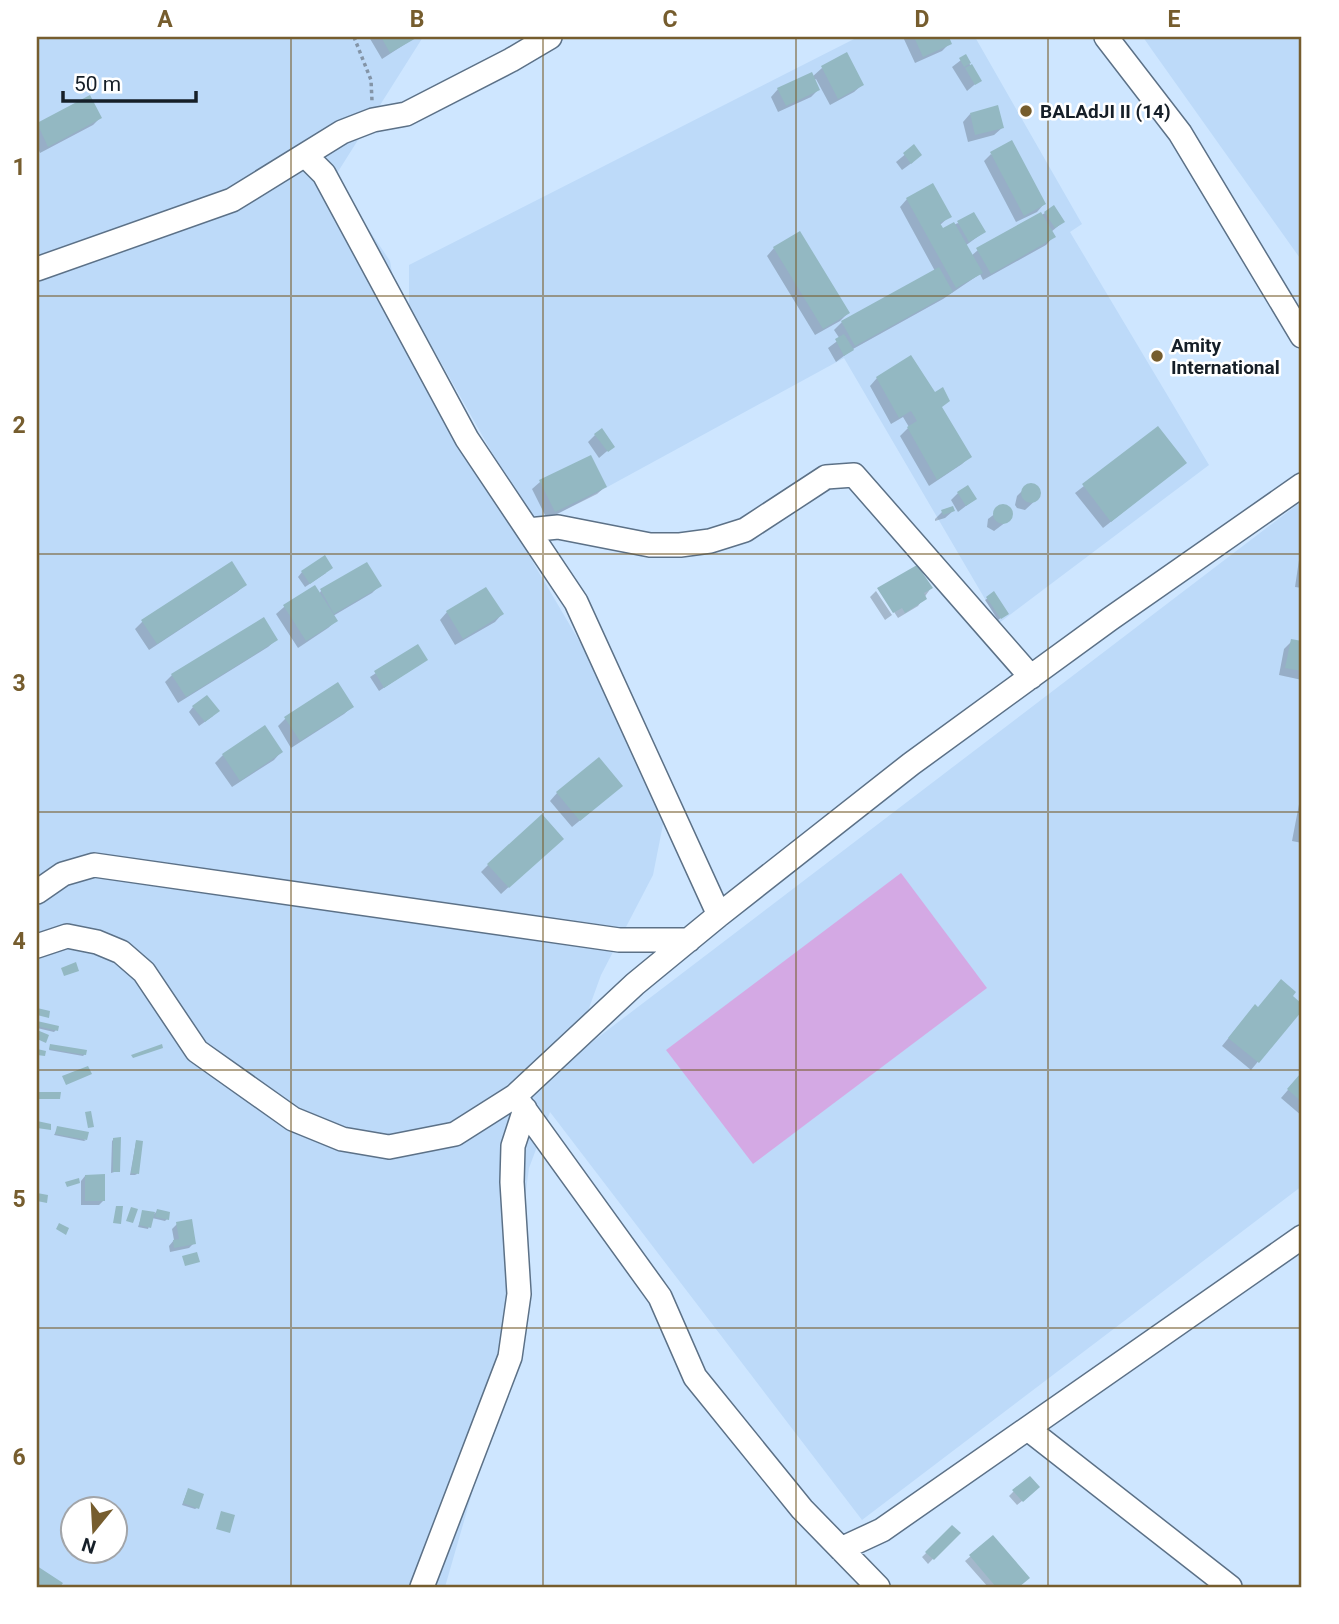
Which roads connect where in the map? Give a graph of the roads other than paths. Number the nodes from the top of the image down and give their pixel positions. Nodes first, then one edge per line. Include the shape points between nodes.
1 (550, 37) edge
2 (1106, 37) edge
3 (305, 155) junction
4 (37, 269) edge
5 (1302, 336) edge
6 (1302, 485) edge
7 (528, 530) junction
8 (1031, 677) junction
9 (37, 892) edge
10 (719, 915) junction
11 (689, 940) junction
12 (37, 946) edge
13 (520, 1103) junction
14 (1302, 1237) edge
15 (1028, 1429) junction
16 (841, 1549) junction
17 (422, 1587) edge
18 (878, 1587) edge
19 (1230, 1587) edge

1 - 3 street via 406,114 342,132
2 - 5 street via 1180,133
3 - 4 street via 232,200
3 - 7 street via 324,174 467,439
6 - 8 street
7 - 8 street via 558,527 650,545 710,541 745,530 826,477 854,475
7 - 10 street via 576,601
8 - 10 street via 911,764
9 - 11 street via 63,874 93,865 619,940
10 - 11 street
11 - 13 street via 635,984
12 - 13 street via 67,936 121,952 144,972 197,1051 293,1119 342,1139 389,1147 455,1134
13 - 16 street via 660,1297 695,1377 802,1509
13 - 17 street via 512,1182 519,1294 510,1357
14 - 15 street
15 - 16 street via 882,1530
15 - 19 street
16 - 18 street

